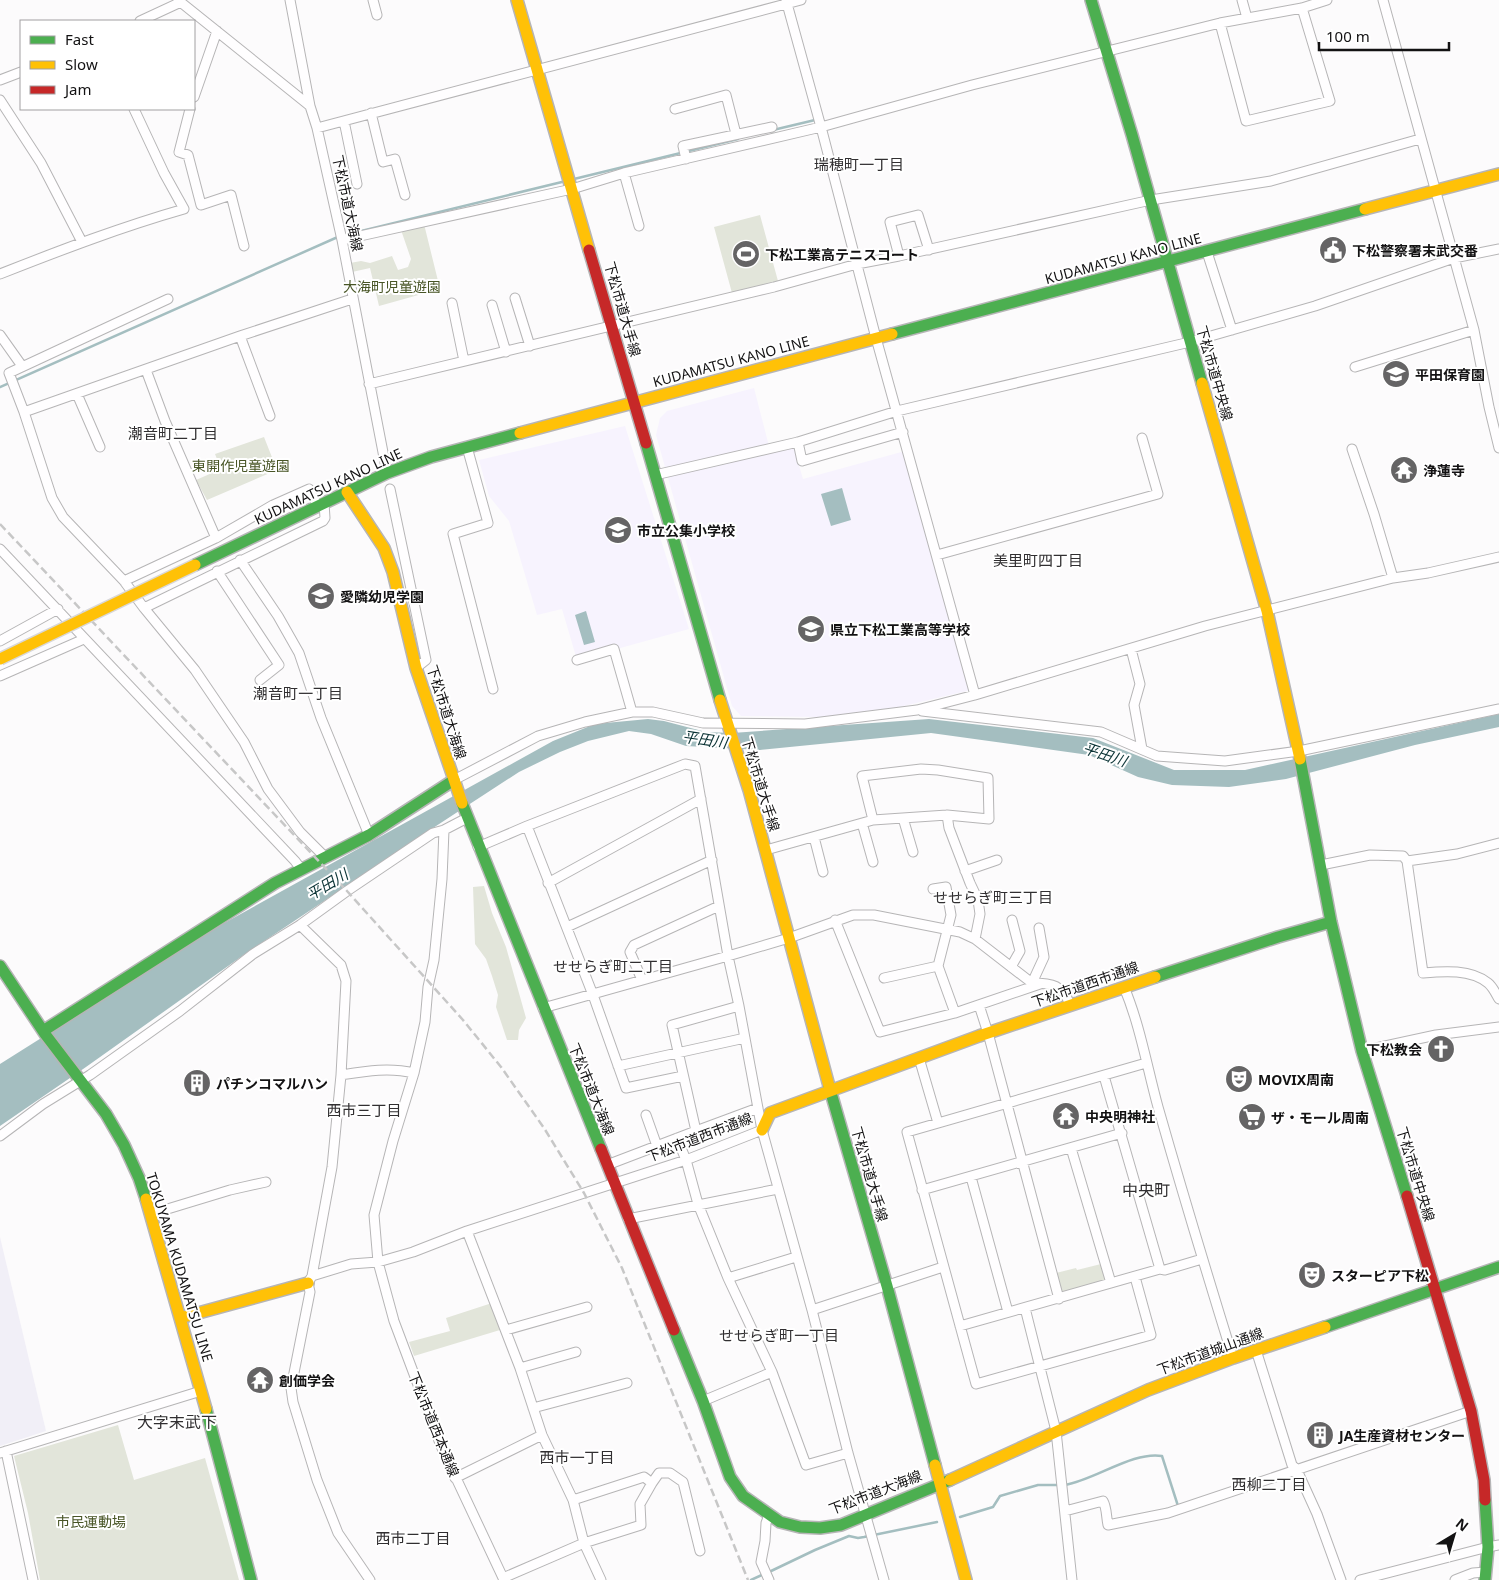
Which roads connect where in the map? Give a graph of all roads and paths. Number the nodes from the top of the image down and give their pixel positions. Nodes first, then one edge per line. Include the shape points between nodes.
1 (290, 0) edge
2 (373, 0) edge
3 (517, 0) edge
4 (801, 0) edge
5 (1091, 0) edge
6 (1242, 0) edge
7 (1326, 0) edge
8 (1383, 0) edge
9 (179, 1) edge
10 (786, 2) edge
11 (1302, 8) junction
12 (377, 15) dead end
13 (1247, 18) junction
14 (142, 20) edge
15 (1220, 23) junction
16 (217, 31) junction
17 (1106, 52) junction
18 (536, 69) junction
19 (20, 72) edge
20 (0, 80) edge
21 (195, 94) edge
22 (0, 100) edge
23 (310, 106) junction
24 (675, 109) dead end
25 (134, 110) edge
26 (190, 110) edge
27 (371, 113) junction
28 (344, 121) junction
29 (772, 127) dead end
30 (821, 127) junction
31 (317, 128) junction
32 (736, 134) junction
33 (1420, 139) junction
34 (686, 159) junction
35 (624, 173) junction
36 (1499, 174) edge
37 (357, 184) dead end
38 (572, 189) junction
39 (1436, 190) junction
40 (405, 195) dead end
41 (1151, 200) junction
42 (639, 226) dead end
43 (342, 240) junction
44 (82, 242) junction
45 (244, 246) dead end
46 (1499, 249) edge
47 (928, 250) junction
48 (1207, 252) junction
49 (899, 256) junction
50 (1454, 258) junction
51 (1168, 262) junction
52 (858, 264) junction
53 (0, 274) edge
54 (515, 298) dead end
55 (168, 299) dead end
56 (352, 299) junction
57 (452, 303) dead end
58 (492, 305) dead end
59 (613, 325) junction
60 (1232, 330) junction
61 (1474, 330) junction
62 (0, 335) edge
63 (240, 336) junction
64 (876, 338) junction
65 (1190, 342) junction
66 (530, 346) junction
67 (506, 352) junction
68 (464, 361) junction
69 (22, 366) junction
70 (1355, 367) dead end
71 (146, 370) junction
72 (369, 384) junction
73 (77, 394) junction
74 (634, 402) junction
75 (897, 411) junction
76 (24, 412) junction
77 (270, 416) dead end
78 (903, 432) junction
79 (1142, 438) dead end
80 (798, 442) junction
81 (100, 447) dead end
82 (467, 447) junction
83 (1499, 448) edge
84 (1352, 449) dead end
85 (386, 473) junction
86 (656, 475) junction
87 (390, 488) dead end
88 (347, 492) junction
89 (321, 505) junction
90 (216, 538) junction
91 (0, 549) edge
92 (404, 555) junction
93 (937, 555) junction
94 (1499, 557) edge
95 (388, 559) junction
96 (240, 560) junction
97 (217, 571) junction
98 (1393, 578) junction
99 (124, 581) junction
100 (144, 608) junction
101 (58, 609) junction
102 (1267, 612) junction
103 (84, 639) junction
104 (0, 641) edge
105 (1131, 649) junction
106 (0, 659) edge
107 (577, 660) dead end
108 (416, 668) junction
109 (0, 676) edge
110 (260, 680) dead end
111 (493, 689) dead end
112 (975, 695) junction
113 (1499, 709) edge
114 (917, 710) junction
115 (632, 712) junction
116 (728, 728) junction
117 (1142, 749) junction
118 (1299, 754) junction
119 (455, 784) junction
120 (702, 799) junction
121 (947, 815) junction
122 (466, 818) junction
123 (903, 818) junction
124 (873, 820) junction
125 (862, 823) junction
126 (527, 826) junction
127 (444, 830) junction
128 (369, 835) junction
129 (814, 837) junction
130 (1499, 843) edge
131 (478, 847) junction
132 (766, 850) junction
133 (913, 852) dead end
134 (326, 858) junction
135 (712, 860) junction
136 (997, 860) dead end
137 (1407, 861) junction
138 (873, 862) dead end
139 (1321, 865) junction
140 (301, 869) junction
141 (965, 871) junction
142 (823, 872) dead end
143 (548, 883) junction
144 (933, 889) dead end
145 (720, 906) junction
146 (835, 920) junction
147 (1012, 920) dead end
148 (1331, 922) junction
149 (300, 925) junction
150 (566, 927) junction
151 (1039, 928) dead end
152 (948, 929) junction
153 (789, 938) junction
154 (975, 939) junction
155 (728, 956) junction
156 (0, 966) edge
157 (938, 966) junction
158 (1011, 967) junction
159 (884, 978) dead end
160 (642, 980) junction
161 (1032, 983) junction
162 (1042, 983) junction
163 (1124, 987) junction
164 (594, 995) junction
165 (1499, 1000) edge
166 (979, 1005) junction
167 (1070, 1005) junction
168 (739, 1006) junction
169 (543, 1008) junction
170 (955, 1013) junction
171 (1499, 1026) edge
172 (44, 1032) junction
173 (988, 1033) junction
174 (745, 1038) junction
175 (1362, 1051) junction
176 (679, 1054) junction
177 (919, 1058) junction
178 (1146, 1063) junction
179 (618, 1066) junction
180 (414, 1073) junction
181 (341, 1075) junction
182 (683, 1076) junction
183 (1104, 1076) junction
184 (79, 1079) junction
185 (830, 1090) junction
186 (1007, 1104) junction
187 (758, 1108) junction
188 (646, 1115) dead end
189 (938, 1123) junction
190 (762, 1130) junction
191 (696, 1131) junction
192 (1122, 1133) junction
193 (0, 1136) edge
194 (677, 1138) junction
195 (657, 1146) junction
196 (1071, 1148) junction
197 (686, 1160) junction
198 (1022, 1162) junction
199 (607, 1166) junction
200 (971, 1177) junction
201 (266, 1182) dead end
202 (615, 1184) junction
203 (778, 1188) junction
204 (922, 1190) junction
205 (698, 1204) junction
206 (151, 1214) junction
207 (628, 1219) junction
208 (467, 1231) junction
209 (796, 1257) junction
210 (1202, 1260) junction
211 (378, 1262) junction
212 (943, 1267) junction
213 (1499, 1267) edge
214 (1160, 1269) junction
215 (1135, 1277) junction
216 (728, 1278) junction
217 (310, 1280) junction
218 (1111, 1283) junction
219 (887, 1286) junction
220 (1436, 1289) junction
221 (1059, 1298) junction
222 (587, 1307) dead end
223 (1025, 1308) junction
224 (812, 1310) junction
225 (1008, 1312) junction
226 (180, 1318) junction
227 (960, 1326) junction
228 (506, 1330) junction
229 (1256, 1350) junction
230 (576, 1352) dead end
231 (1233, 1358) junction
232 (1039, 1366) junction
233 (520, 1368) junction
234 (772, 1372) junction
235 (627, 1383) dead end
236 (200, 1391) junction
237 (703, 1401) junction
238 (532, 1408) junction
239 (1472, 1411) junction
240 (1056, 1430) junction
241 (542, 1435) junction
242 (3, 1452) edge
243 (848, 1453) junction
244 (1297, 1470) junction
245 (455, 1478) junction
246 (652, 1483) junction
247 (940, 1484) junction
248 (573, 1500) junction
249 (1065, 1511) junction
250 (769, 1515) junction
251 (866, 1515) junction
252 (584, 1543) junction
253 (1493, 1546) edge
254 (700, 1550) dead end
255 (1486, 1576) edge
256 (503, 1579) edge
257 (33, 1580) edge
258 (252, 1580) edge
259 (370, 1580) edge
260 (601, 1580) edge
261 (769, 1580) edge
262 (884, 1580) edge
263 (966, 1580) edge
264 (1072, 1580) edge
265 (1341, 1580) edge
266 (1360, 1580) edge
267 (1455, 1580) edge

1 - 23 street, 下松市道大海線
2 - 12 street
3 - 18 street, 下松市道大手線
4 - 10 street
5 - 17 street, 下松市道中央線
6 - 13 street
7 - 11 street
8 - 33 street
9 - 14 street
9 - 16 street
10 - 18 street
10 - 30 street
11 - 13 street
11 - 15 street via 1330,101 1246,121
13 - 15 street
15 - 17 street
16 - 21 street
16 - 23 street
17 - 30 street
17 - 41 street, 下松市道中央線
18 - 27 street
18 - 38 street, 下松市道大手線
19 - 20 street
22 - 44 street via 41,163
23 - 31 street, 下松市道大海線
24 - 32 street via 726,96
25 - 44 street via 184,209
26 - 45 street via 179,152 188,155 201,205 232,195
27 - 28 street
27 - 40 street via 383,162 395,159
28 - 31 street
28 - 37 street
29 - 32 street
30 - 34 street
30 - 52 street
31 - 43 street, 下松市道大海線
32 - 34 street via 684,146
33 - 39 street
33 - 41 street via 1271,181
34 - 35 street
35 - 38 street
35 - 42 street
36 - 39 street, KUDAMATSU KANO LINE
38 - 43 street
38 - 59 street, 下松市道大手線
39 - 48 street, KUDAMATSU KANO LINE
39 - 50 street
41 - 47 street
41 - 51 street, 下松市道中央線
43 - 56 street, 下松市道大海線
44 - 53 street
46 - 50 street
47 - 49 street
47 - 49 street via 918,215 890,222
48 - 51 street, KUDAMATSU KANO LINE
48 - 60 street
49 - 52 street
50 - 60 street via 1315,306
50 - 61 street
51 - 64 street, KUDAMATSU KANO LINE
51 - 65 street, 下松市道中央線
52 - 59 street
52 - 64 street
54 - 66 street
55 - 69 street
56 - 63 street
56 - 72 street, 下松市道大海線
57 - 68 street
58 - 67 street
59 - 66 street
59 - 74 street, 下松市道大手線
60 - 65 street
61 - 70 street
61 - 83 street
62 - 69 street
63 - 71 street
63 - 77 street
64 - 74 street, KUDAMATSU KANO LINE
64 - 75 street
65 - 75 street
65 - 102 street, 下松市道中央線
66 - 67 street
67 - 68 street
68 - 72 street
69 - 76 street via 9,373
71 - 73 street
71 - 90 street
72 - 85 street, 下松市道大海線
73 - 76 street
73 - 81 street
74 - 82 street, KUDAMATSU KANO LINE
74 - 86 street, 下松市道大手線
75 - 78 street
75 - 80 street
76 - 99 street via 52,498 63,517
78 - 80 street via 802,462
78 - 93 street
79 - 93 street via 1158,494
80 - 86 street
82 - 85 street, KUDAMATSU KANO LINE
82 - 111 street via 488,523 453,534
84 - 98 street
85 - 88 street, KUDAMATSU KANO LINE
86 - 116 street, 下松市道大手線
87 - 92 street
88 - 89 street, KUDAMATSU KANO LINE
88 - 95 street, 下松市道大海線
89 - 90 street via 309,489 273,505
89 - 96 street via 323,521
89 - 106 street, KUDAMATSU KANO LINE, bridge
90 - 99 street
91 - 101 street
92 - 95 street
92 - 108 street via 426,660
93 - 112 street
94 - 98 street
95 - 108 street, 下松市道大海線
96 - 97 street
96 - 128 street via 300,653 321,718
97 - 100 street
97 - 110 street via 279,666
98 - 102 street
99 - 100 street
100 - 134 street via 195,670 244,742 273,796 300,832
101 - 103 street
101 - 104 street
102 - 105 street via 1205,626
102 - 118 street, 下松市道中央線
103 - 109 street
103 - 140 street
105 - 112 street
105 - 117 street via 1140,684 1134,705
107 - 115 street via 614,649
108 - 119 street, 下松市道大海線
112 - 114 street
113 - 118 street
114 - 116 street via 805,724
114 - 117 street via 1101,732
115 - 116 street via 654,712
115 - 119 street via 538,736
116 - 132 street, 下松市道大手線
117 - 118 street via 1157,756 1225,761
118 - 139 street, 下松市道中央線
119 - 122 street, 下松市道大海線
119 - 128 street
120 - 126 street via 695,766 685,764
120 - 135 street
120 - 143 street
121 - 123 street
121 - 124 street via 989,820 988,778 921,769 862,776
121 - 141 street
122 - 127 street
122 - 131 street, 下松市道大海線
123 - 124 street
123 - 133 street
124 - 125 street
125 - 129 street
125 - 138 street
126 - 131 street
126 - 143 street
127 - 149 street via 433,832
127 - 180 street via 434,960
128 - 134 street
129 - 132 street
129 - 142 street
130 - 137 street via 1457,854
131 - 169 street, 下松市道大海線
132 - 153 street, 下松市道大手線
134 - 140 street
135 - 145 street
135 - 150 street
136 - 141 street
137 - 139 street via 1403,856 1370,855
137 - 165 street via 1423,973 1457,971 1472,975 1488,982
139 - 148 street, 下松市道中央線
140 - 172 street via 274,883
141 - 154 street via 978,900 980,914
143 - 150 street
144 - 152 street via 946,887 951,915
145 - 155 street
145 - 160 street via 634,945 630,952
146 - 152 street via 853,915 874,915
146 - 153 street
146 - 170 street via 880,1032
147 - 158 street via 1020,951
148 - 163 street, 下松市道西市通線 via 1303,928
148 - 175 street, 下松市道中央線
149 - 181 street via 341,965 346,981
149 - 184 street via 253,954 180,1011 90,1075
150 - 164 street
151 - 161 street via 1044,957
152 - 154 street
152 - 157 street
153 - 155 street
153 - 185 street, 下松市道大手線
154 - 158 street
155 - 160 street
155 - 168 street
156 - 172 street, TOKUYAMA KUDAMATSU LINE
157 - 159 street
157 - 170 street
158 - 161 street
160 - 164 street
161 - 162 street
162 - 166 street
162 - 167 street via 1060,987 1067,994
163 - 167 street, 下松市道西市通線
163 - 178 street
164 - 169 street
164 - 179 street
166 - 170 street
166 - 173 street
167 - 173 street, 下松市道西市通線
168 - 174 street
168 - 176 street via 672,1025
169 - 199 street, 下松市道大海線
171 - 175 street
172 - 184 street, TOKUYAMA KUDAMATSU LINE
173 - 177 street, 下松市道西市通線
173 - 186 street
174 - 176 street
174 - 187 street
175 - 220 street, 下松市道中央線
176 - 179 street
176 - 182 street
177 - 185 street, 下松市道西市通線
177 - 189 street
178 - 183 street
178 - 210 street
179 - 182 street via 626,1088
180 - 181 street via 397,1069
180 - 211 street via 377,1199 374,1215
181 - 217 street via 332,1167
182 - 191 street
183 - 186 street
183 - 192 street
184 - 193 street
184 - 206 street, TOKUYAMA KUDAMATSU LINE via 106,1114 124,1145
185 - 190 street, 下松市道西市通線 via 770,1113
185 - 219 street, 下松市道大手線
186 - 189 street
186 - 198 street
187 - 190 street
187 - 191 street
188 - 195 street
189 - 204 street via 907,1132
190 - 197 street, 下松市道西市通線
190 - 203 street
191 - 194 street
192 - 196 street
192 - 214 street
194 - 195 street
194 - 197 street
195 - 199 street
196 - 198 street
196 - 218 street
197 - 202 street, 下松市道西市通線
197 - 205 street
198 - 200 street
198 - 221 street
199 - 202 street, 下松市道大海線
200 - 204 street
200 - 225 street
201 - 206 street
202 - 207 street, 下松市道大海線
202 - 208 street, 下松市道西市通線
203 - 205 street
203 - 209 street
204 - 212 street
205 - 207 street
205 - 216 street
206 - 226 street, TOKUYAMA KUDAMATSU LINE
207 - 237 street, 下松市道大海線
208 - 211 street, 下松市道西市通線
208 - 228 street
209 - 216 street
209 - 224 street
210 - 214 street
210 - 231 street
211 - 217 street, 下松市道西市通線 via 351,1264
211 - 245 street, 下松市道西本通線 via 394,1321
212 - 219 street
212 - 227 street
213 - 220 street, 下松市道城山通線
214 - 215 street
215 - 218 street
215 - 232 street via 1151,1335
216 - 234 street
217 - 226 street, 下松市道西市通線
217 - 259 street via 291,1388 293,1402 317,1480 338,1533
218 - 221 street
219 - 224 street
219 - 247 street, 下松市道大手線
220 - 229 street, 下松市道城山通線
220 - 239 street, 下松市道中央線
221 - 223 street
222 - 228 street
223 - 225 street
223 - 232 street
224 - 243 street
225 - 227 street
226 - 236 street, TOKUYAMA KUDAMATSU LINE
227 - 232 street via 976,1384
228 - 233 street
229 - 231 street, 下松市道城山通線
229 - 244 street via 1292,1465
230 - 233 street
231 - 240 street, 下松市道城山通線
232 - 240 street
233 - 238 street
234 - 237 street
234 - 243 street via 806,1465
235 - 238 street
236 - 242 street
236 - 258 street, TOKUYAMA KUDAMATSU LINE
237 - 250 street, 下松市道大海線 via 730,1477 743,1496
238 - 241 street
239 - 244 street
239 - 253 street, 下松市道中央線
240 - 247 street, 下松市道城山通線
240 - 249 street
241 - 245 street
241 - 248 street
242 - 257 street
243 - 251 street
244 - 249 street via 1168,1512 1108,1525 1103,1500
244 - 265 street
245 - 256 street, 下松市道西本通線
246 - 248 street via 644,1477
246 - 252 street via 640,1504 641,1525
246 - 254 street via 659,1473 670,1473 683,1482
247 - 251 street, 下松市道大海線
247 - 263 street, 下松市道大手線
248 - 252 street
249 - 264 street
250 - 251 street, 下松市道大海線 via 780,1522 820,1528 841,1525
250 - 261 street via 761,1562
251 - 262 street
252 - 256 street
252 - 260 street
253 - 255 street, 下松市道中央線
253 - 266 street
255 - 267 street via 1473,1573

